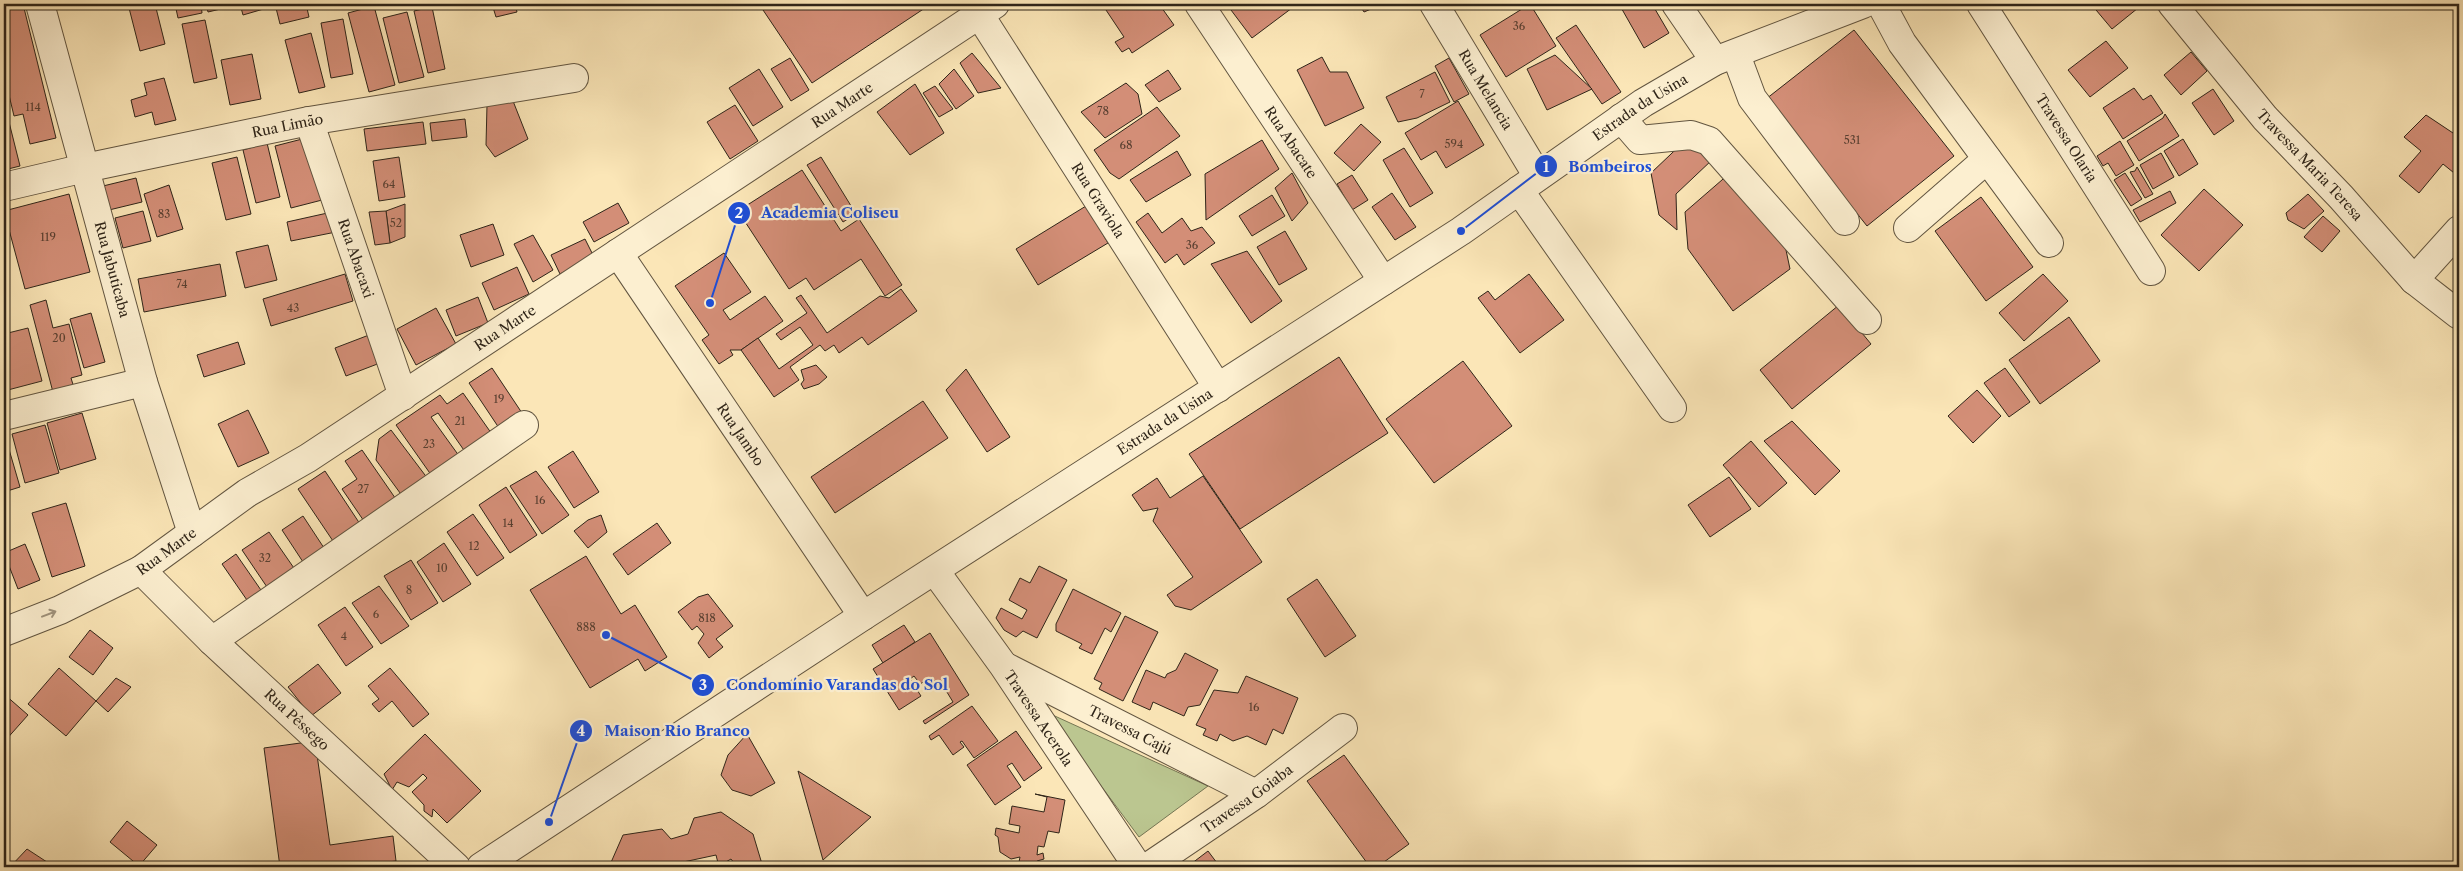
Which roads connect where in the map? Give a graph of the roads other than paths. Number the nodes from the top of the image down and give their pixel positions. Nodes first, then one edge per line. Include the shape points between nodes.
1 (40, 4) edge
2 (1199, 4) edge
3 (1434, 4) edge
4 (1676, 4) edge
5 (1863, 4) edge
6 (1882, 4) edge
7 (1981, 4) edge
8 (2172, 4) edge
9 (987, 9) edge
10 (1725, 58) junction
11 (574, 78) dead end
12 (1621, 118) junction
13 (309, 121) junction
14 (1987, 159) junction
15 (85, 168) junction
16 (1528, 183) junction
17 (4, 187) edge
18 (1845, 221) dead end
19 (1908, 228) dead end
20 (2459, 230) edge
21 (2049, 243) dead end
22 (618, 254) junction
23 (2152, 271) dead end
24 (2414, 280) junction
25 (1384, 281) junction
26 (2459, 315) edge
27 (1867, 320) dead end
28 (143, 382) junction
29 (1218, 388) junction
30 (403, 396) junction
31 (1672, 408) dead end
32 (4, 416) edge
33 (524, 425) dead end
34 (192, 533) junction
35 (141, 570) junction
36 (935, 571) junction
37 (863, 616) junction
38 (4, 632) edge
39 (212, 641) junction
40 (1003, 665) junction
41 (1343, 728) dead end
42 (1256, 794) junction
43 (456, 867) edge
44 (481, 867) edge
45 (1138, 867) edge
46 (1148, 867) edge

1 - 15 street, Rua Jabuticaba
2 - 25 street, Rua Abacate
3 - 16 street, Rua Melancia
4 - 10 street
5 - 10 street, Estrada da Usina
6 - 14 street via 1902,43
7 - 23 street, Travessa Olaria
8 - 24 street, Travessa Maria Teresa via 2265,118 2341,196
9 - 22 street, Rua Marte
9 - 29 street, Rua Graviola
10 - 12 street, Estrada da Usina
10 - 18 street
11 - 13 street, Rua Limão
12 - 16 street, Estrada da Usina
12 - 27 street via 1640,140 1691,135 1709,140
13 - 15 street, Rua Limão
13 - 30 street, Rua Abacaxi
14 - 19 street
14 - 21 street
15 - 17 street, Rua Limão
15 - 28 street, Rua Jabuticaba
16 - 25 street, Estrada da Usina
16 - 31 street, Rua Melancia
20 - 24 street
22 - 30 street, Rua Marte
22 - 37 street, Rua Jambo
24 - 26 street, Travessa Maria Teresa
25 - 29 street, Estrada da Usina
28 - 32 street
28 - 34 street, Rua Jabuticaba
29 - 36 street, Estrada da Usina
30 - 34 street, Rua Marte via 247,493
33 - 39 street
34 - 35 street, Rua Marte
38 -> 35 street, Rua Marte via 60,610
35 - 39 street, Rua Pêssego
36 - 37 street, Estrada da Usina
36 - 40 street, Travessa Acerola
37 - 44 street, Estrada da Usina
39 - 43 street, Rua Pêssego
40 - 42 street, Travessa Cajú
40 - 45 street, Travessa Acerola
41 - 42 street, Travessa Goiaba
42 - 46 street, Travessa Goiaba

